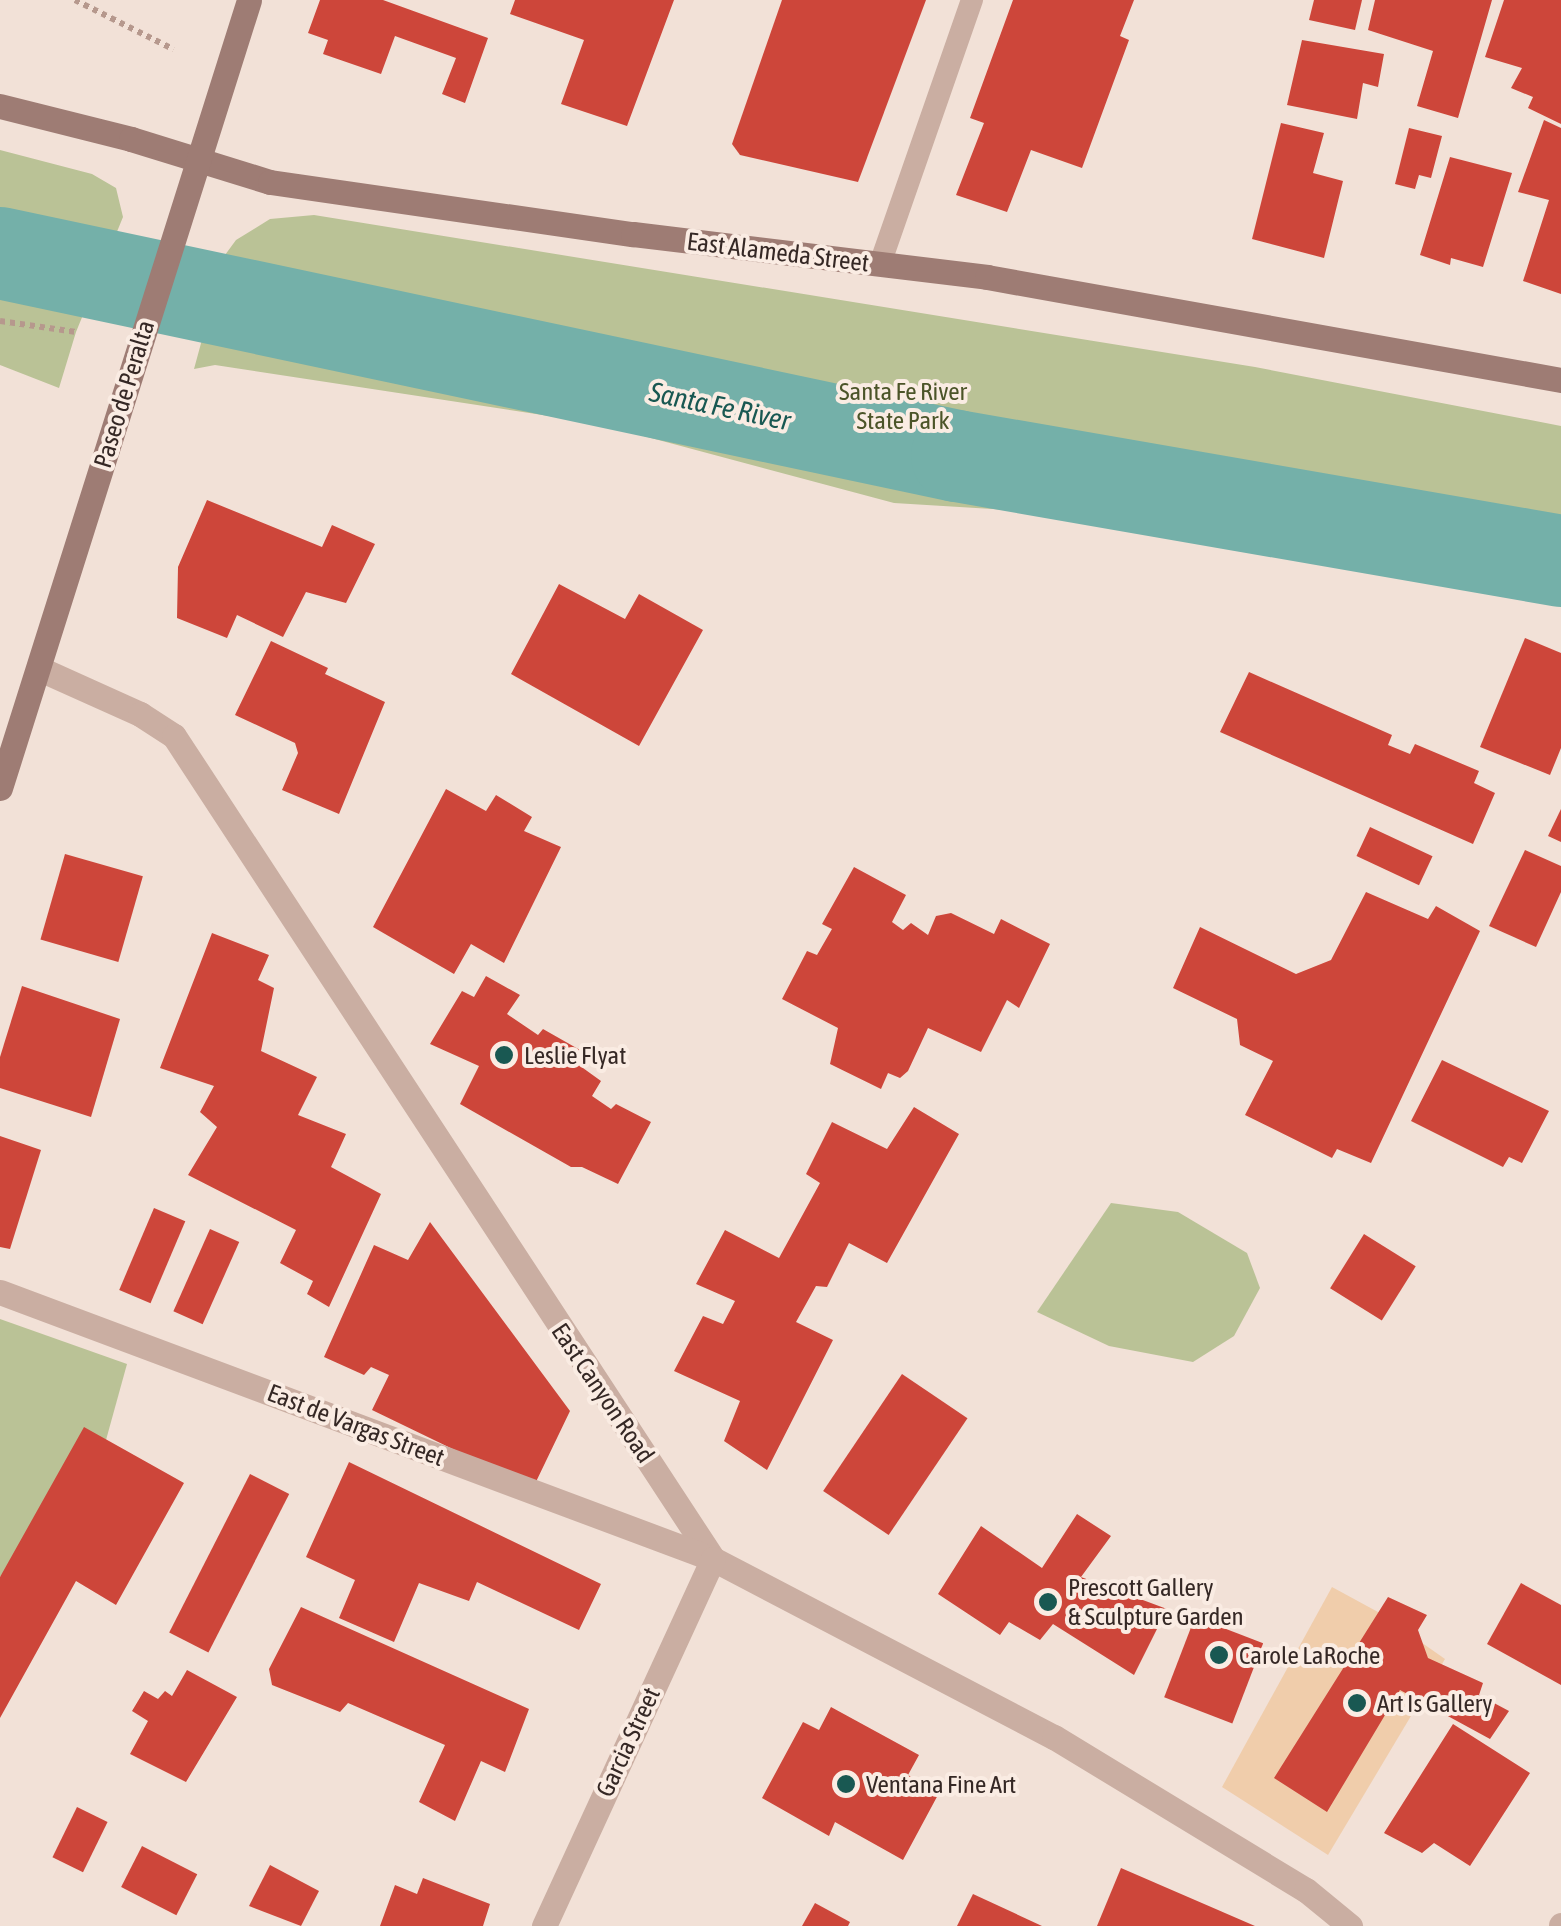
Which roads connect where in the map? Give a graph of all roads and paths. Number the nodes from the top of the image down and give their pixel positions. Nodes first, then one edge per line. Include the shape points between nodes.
1 (74, 0) edge
2 (249, 0) edge
3 (972, 0) edge
4 (172, 50) dead end
5 (0, 106) edge
6 (196, 160) junction
7 (880, 264) junction
8 (0, 322) edge
9 (76, 332) dead end
10 (1561, 380) edge
11 (40, 669) junction
12 (0, 788) edge
13 (0, 1292) edge
14 (712, 1558) junction
15 (544, 1926) edge
16 (1350, 1926) edge

1 - 4 path
2 - 6 street, Paseo de Peralta
3 - 7 lane
5 - 6 street, East Alameda Street
6 - 7 street, East Alameda Street via 270,182
6 - 11 street, Paseo de Peralta
7 - 10 street, East Alameda Street via 987,277
8 - 9 path
11 - 12 street, Paseo de Peralta
11 - 14 street, East Canyon Road via 174,736
13 - 14 street, East de Vargas Street
14 - 15 street, Garcia Street
14 - 16 street, East Canyon Road via 1054,1737 1306,1890

